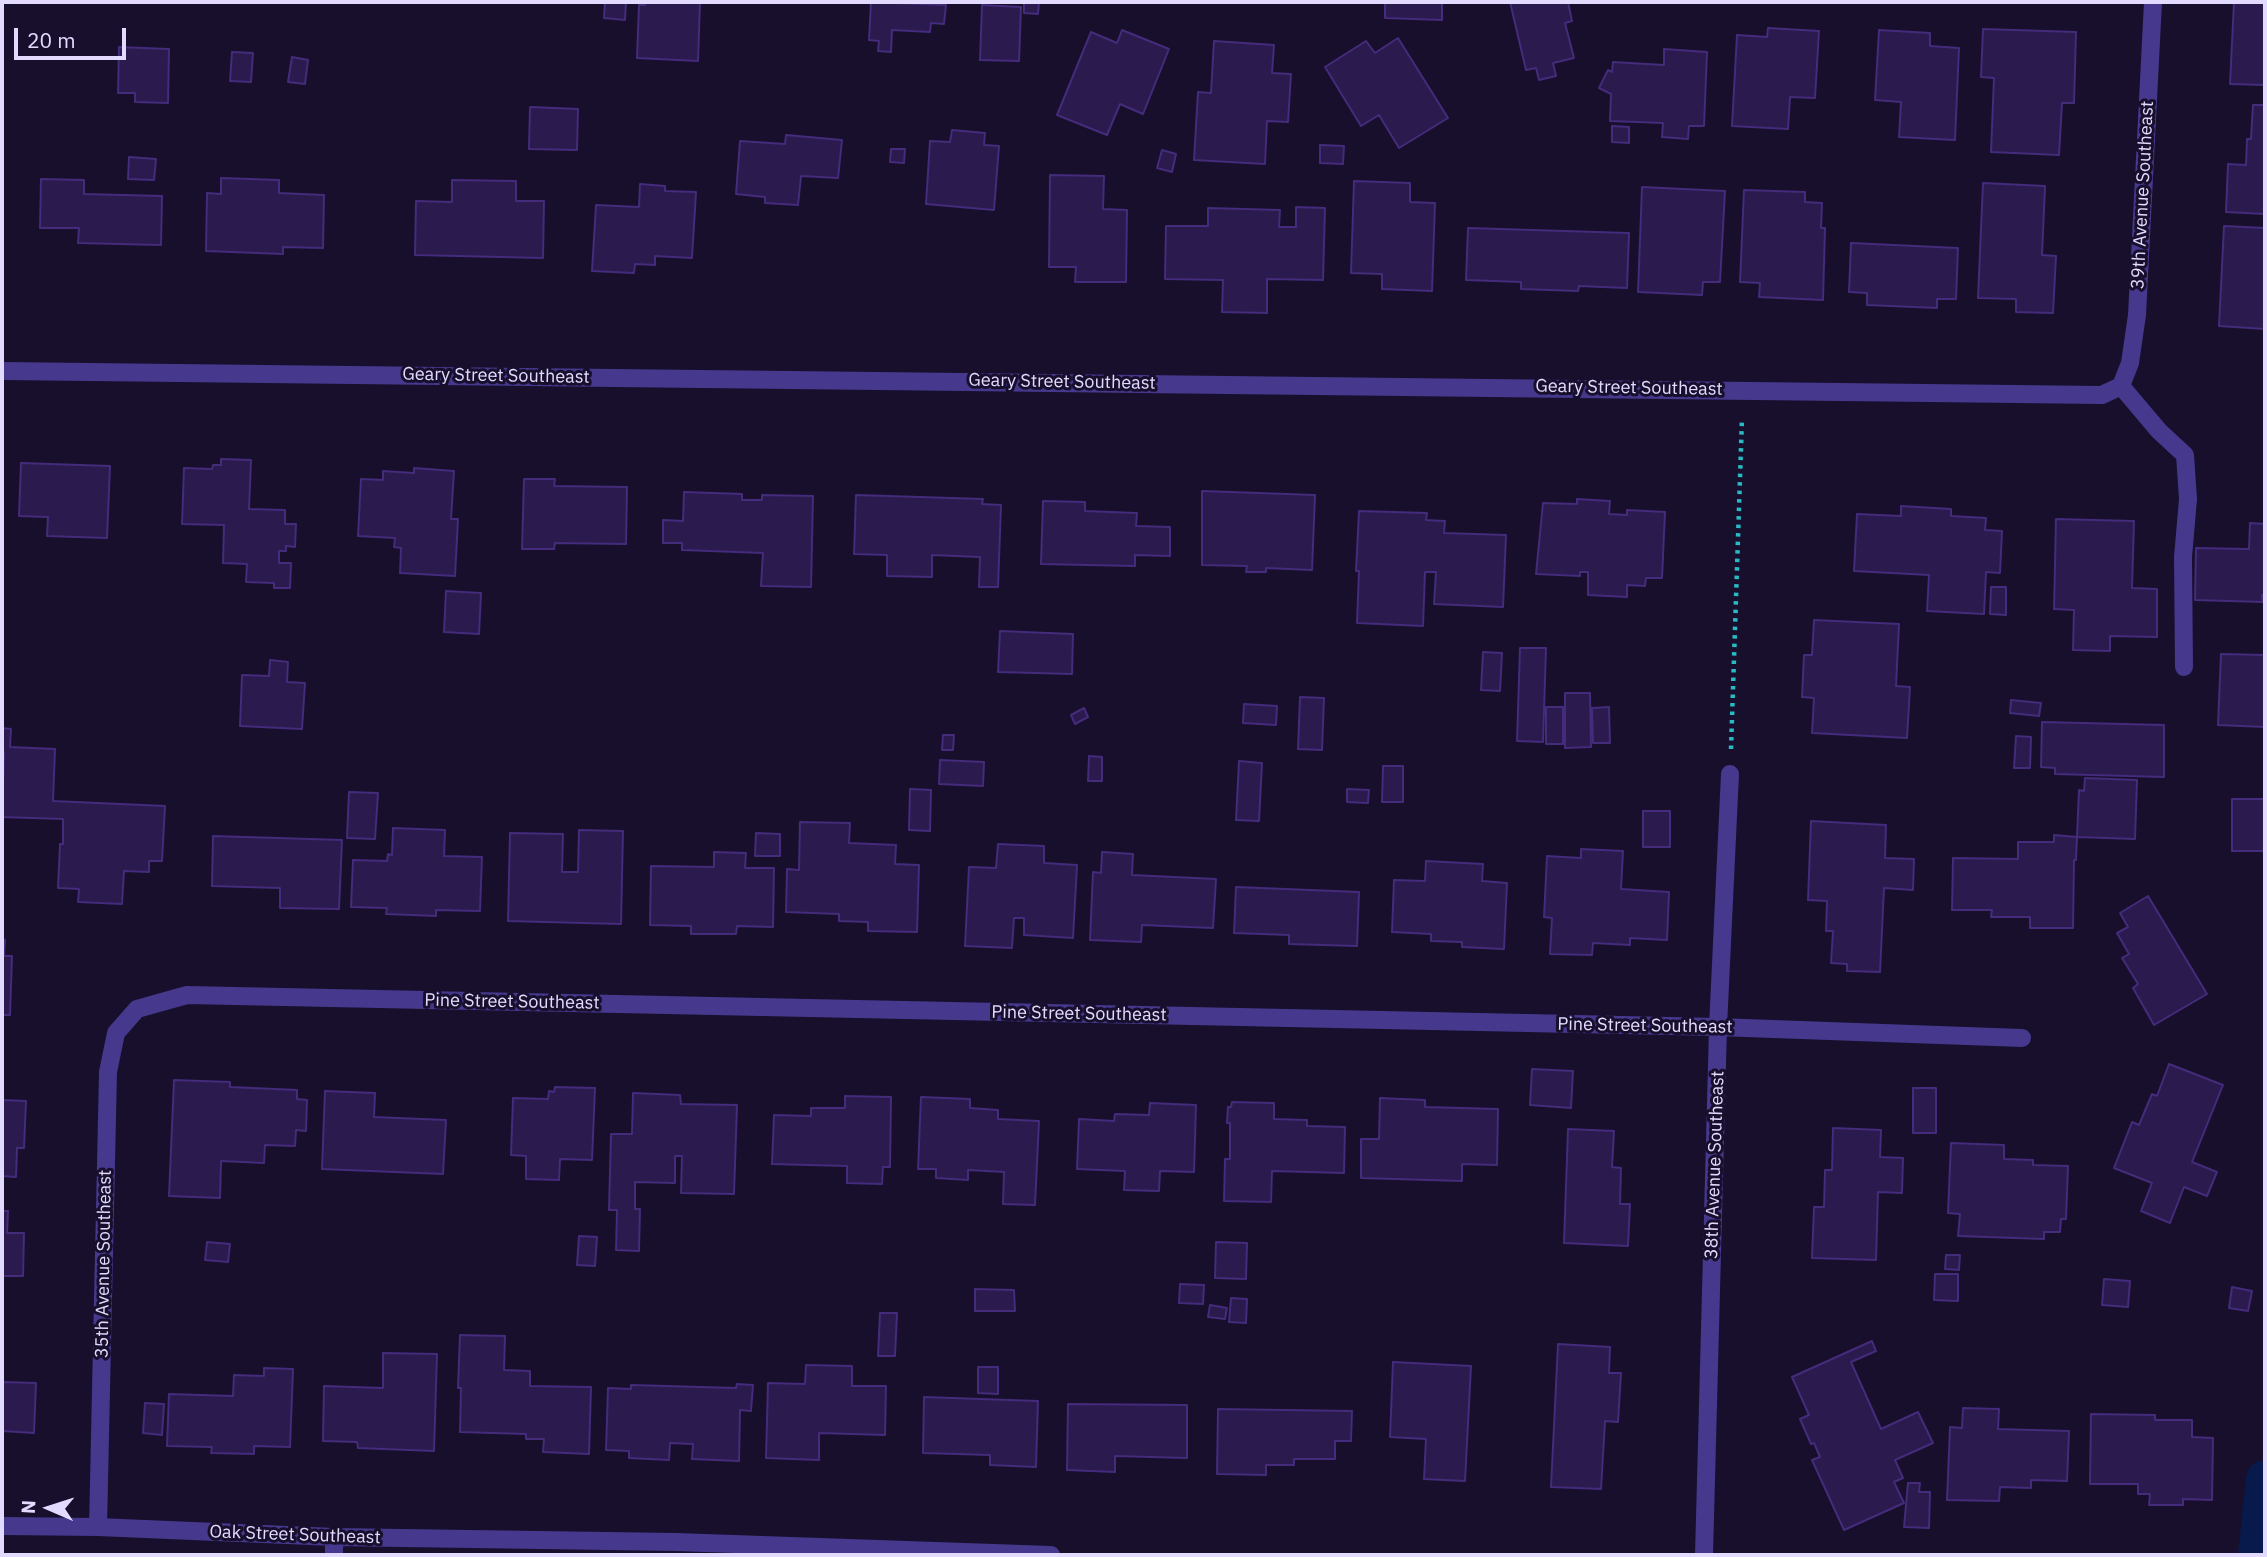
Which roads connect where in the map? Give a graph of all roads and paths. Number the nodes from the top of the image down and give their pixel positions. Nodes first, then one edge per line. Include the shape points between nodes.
1 (2153, 2) edge
2 (2, 371) edge
3 (2121, 386) junction
4 (1743, 390) junction
5 (2184, 667) dead end
6 (1730, 774) joint
7 (137, 1009) joint
8 (1718, 1027) junction
9 (2022, 1038) dead end
10 (2, 1526) edge
11 (98, 1527) junction
12 (334, 1546) edge
13 (571, 1549) edge
14 (676, 1549) edge
15 (971, 1554) edge
16 (1051, 1555) edge
17 (1704, 1555) edge

1 - 3 street, 39th Avenue Southeast via 2137,315 2130,363
2 - 4 street, Geary Street Southeast
3 - 4 street, Geary Street Southeast via 2102,396
3 - 5 street via 2185,455
4 - 6 path
6 - 8 street, 38th Avenue Southeast
7 - 8 street, Pine Street Southeast via 187,995
7 - 11 street, 35th Avenue Southeast via 116,1033 108,1072
8 - 9 street, Pine Street Southeast
8 - 17 street, 38th Avenue Southeast
10 - 11 street, Oak Street Southeast
11 - 12 street, Oak Street Southeast
12 - 13 street, Oak Street Southeast
13 - 14 street, Oak Street Southeast
14 - 15 street, Oak Street Southeast
15 - 16 street, Oak Street Southeast

